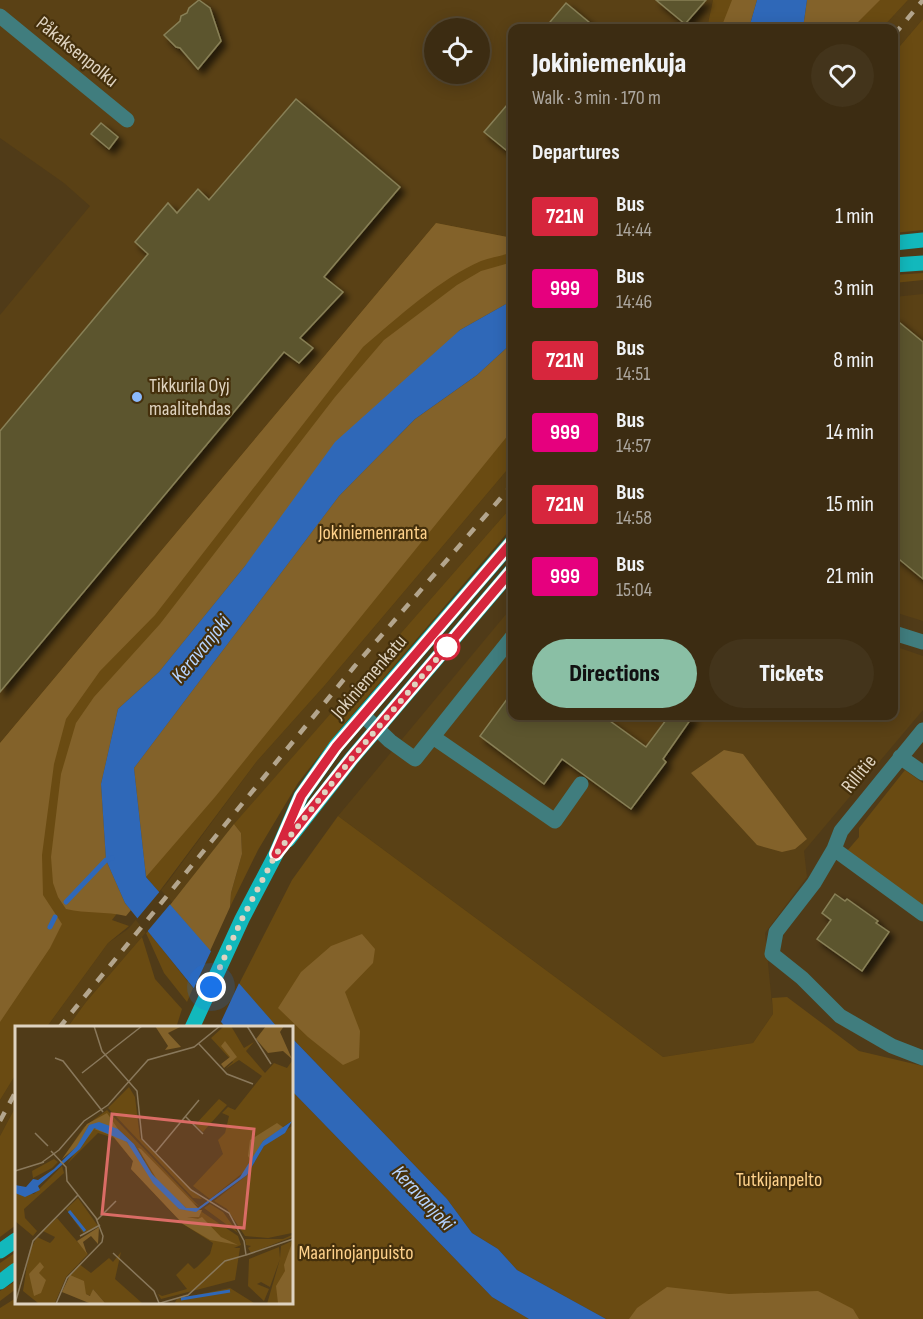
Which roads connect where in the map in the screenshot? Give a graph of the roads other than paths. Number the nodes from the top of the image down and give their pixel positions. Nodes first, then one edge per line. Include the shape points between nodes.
1 (0, 16) edge
2 (127, 120) dead end
3 (923, 240) edge
4 (898, 243) edge
5 (923, 263) edge
6 (898, 265) edge
7 (508, 547) edge
8 (508, 576) edge
9 (898, 634) edge
10 (508, 642) edge
11 (923, 642) edge
12 (364, 716) junction
13 (378, 729) junction
14 (923, 730) edge
15 (433, 737) junction
16 (900, 757) junction
17 (923, 773) edge
18 (581, 784) dead end
19 (834, 849) junction
20 (276, 854) junction
21 (923, 914) edge
22 (193, 1026) edge
23 (923, 1058) edge
24 (15, 1241) edge
25 (0, 1251) edge
26 (15, 1271) edge
27 (0, 1282) edge

1 - 2 street, Påkaksenpolku
3 - 4 main road
5 - 6 main road
7 - 12 main road, Jokiniemenkatu
8 - 13 main road, Jokiniemenkatu
9 - 11 street
10 - 15 street
12 - 13 street
12 - 20 main road, Jokiniemenkatu via 301,796
13 - 15 street via 415,759
13 - 20 main road, Jokiniemenkatu
14 - 16 street, Rillitie
15 - 18 street via 555,821
16 - 17 street
16 - 19 street, Rillitie via 841,831
19 - 21 street
19 - 23 street, Rillitie via 814,883 776,932 772,954 840,1016 892,1046
20 - 22 main road, Jokiniemenkatu
24 - 25 main road
26 - 27 main road

